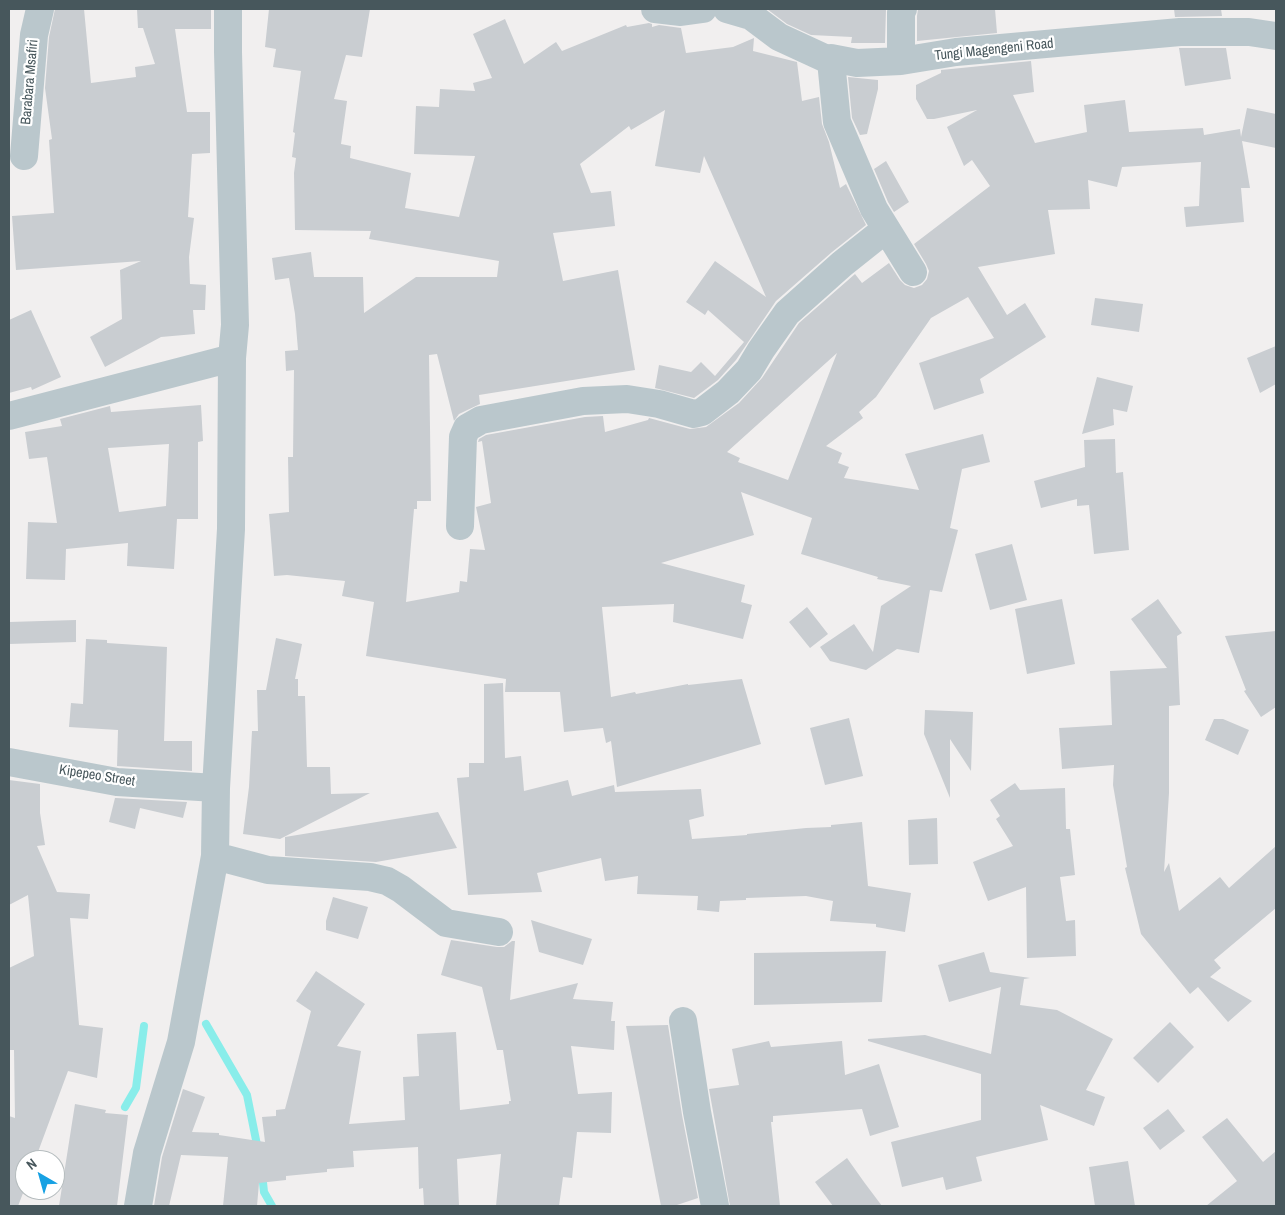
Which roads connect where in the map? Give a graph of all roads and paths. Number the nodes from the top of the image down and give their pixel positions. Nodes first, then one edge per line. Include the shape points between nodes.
1 (40, 9) edge
2 (228, 9) edge
3 (655, 9) edge
4 (703, 9) edge
5 (728, 9) edge
6 (903, 9) edge
7 (1276, 36) edge
8 (831, 61) junction
9 (900, 61) junction
10 (24, 156) dead end
11 (886, 229) junction
12 (913, 272) dead end
13 (232, 358) junction
14 (9, 416) edge
15 (460, 526) dead end
16 (9, 762) edge
17 (216, 788) junction
18 (215, 856) junction
19 (499, 932) dead end
20 (683, 1021) dead end
21 (138, 1206) edge
22 (715, 1206) edge

1 - 10 street, Barabara Msafiri via 34,35
2 - 13 street via 235,325
3 - 4 street via 681,12
5 - 8 street, Tungi Magengeni Road via 752,16 779,37
6 - 9 street
7 - 9 street, Tungi Magengeni Road via 1249,32 1180,32 956,52
8 - 9 street, Tungi Magengeni Road via 831,58 857,63
8 - 11 street via 837,122 874,209
11 - 12 street
11 - 15 street via 787,313 750,370 702,412 694,414 627,399 583,401 481,420 467,428 463,437
13 - 14 street
13 - 17 street via 231,529
16 - 17 street, Kipepeo Street via 118,782
17 - 18 street
18 - 19 street via 268,870 387,881 446,923
18 - 21 street via 181,1042 147,1154
20 - 22 street

